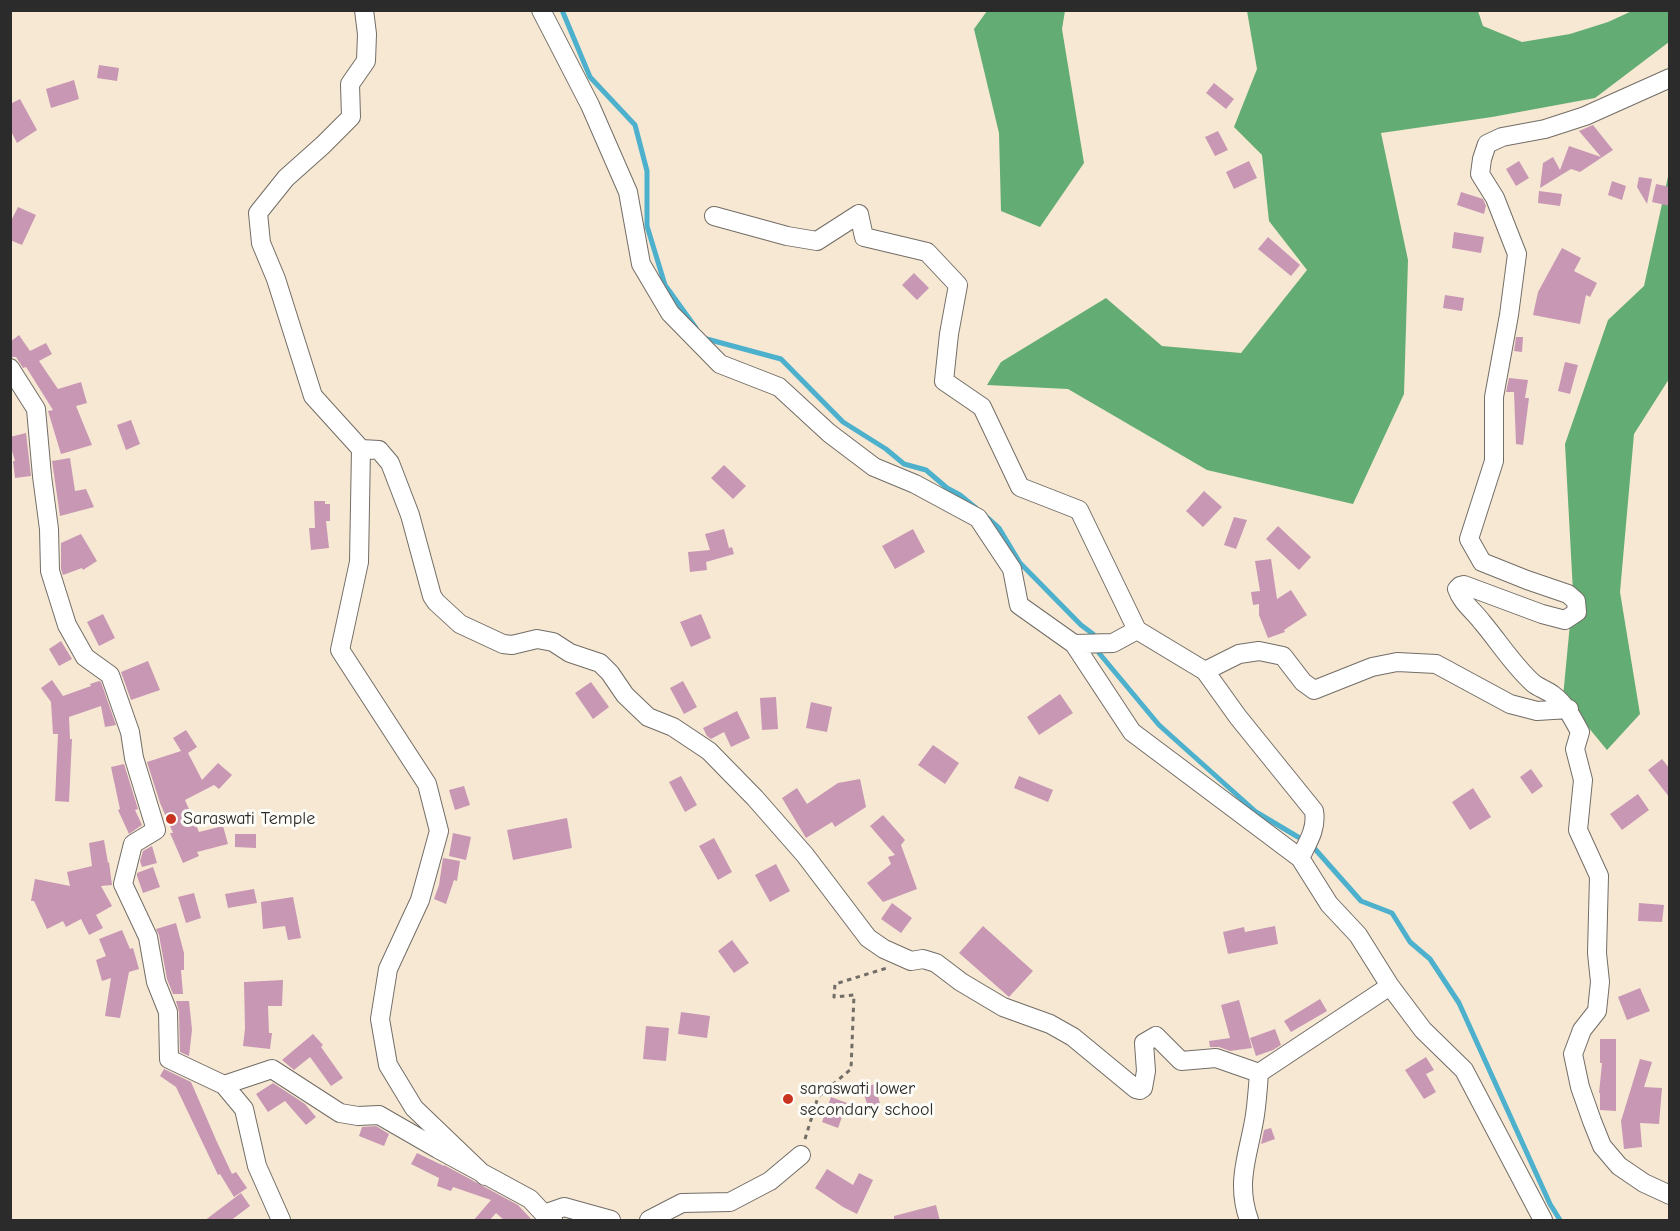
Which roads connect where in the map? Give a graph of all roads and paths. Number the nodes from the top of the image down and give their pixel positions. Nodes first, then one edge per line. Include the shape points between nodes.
1 (364, 10) edge
2 (541, 10) edge
3 (1670, 78) edge
4 (714, 216) dead end
5 (10, 368) edge
6 (362, 449) junction
7 (1137, 630) junction
8 (1074, 644) junction
9 (1205, 671) junction
10 (1569, 709) junction
11 (1300, 858) junction
12 (911, 961) junction
13 (1390, 986) junction
14 (1259, 1073) junction
15 (224, 1085) junction
16 (801, 1155) joint
17 (485, 1176) junction
18 (1644, 1183) junction
19 (1670, 1188) edge
20 (1670, 1195) edge
21 (548, 1218) edge
22 (281, 1221) edge
23 (611, 1221) edge
24 (650, 1221) edge
25 (1249, 1221) edge
26 (1543, 1221) edge

1 - 6 street via 366,61 350,84 351,117 286,178 258,213 261,243 313,396
2 - 8 street via 590,105 627,192 641,264 670,313 720,364 779,387 874,467 978,518 1012,569 1019,605
3 - 10 street via 1585,116 1502,137 1487,144 1482,159 1480,174 1495,198 1517,254 1494,396 1494,461 1469,539 1482,562 1568,594 1576,601 1577,612 1565,620 1464,585 1457,589 1460,598 1534,684
4 - 7 street via 817,241 859,214 864,237 927,252 958,285 948,334 945,381 982,407 1020,487 1079,510
5 - 15 street via 36,410 50,571 67,626 85,657 110,675 156,830 133,844 123,884 148,937 156,982 168,1012 169,1059
6 - 12 street via 379,450 390,463 436,602 460,624 503,644 545,640 600,663 648,717 673,727 709,750 806,855 868,938 884,950
6 - 17 street via 359,562 340,650 427,784 439,831 420,900 388,969 380,1018 388,1065 414,1108
7 - 8 street via 1113,643
7 - 9 street
8 - 11 street via 1132,732
9 - 10 street via 1239,654 1259,651 1284,656 1314,690 1372,667 1397,662 1436,664 1510,704 1537,711
9 - 11 street via 1314,811 1316,822
10 - 18 street via 1580,732 1575,749 1583,780 1578,830 1599,876 1597,1011 1582,1030 1573,1054 1580,1088 1602,1146 1619,1166
11 - 13 street via 1329,904 1358,935
12 - 14 street via 936,963 1003,1007 1073,1037 1136,1089 1143,1088 1145,1081 1144,1043 1156,1036 1180,1061 1216,1058
12 - 16 path via 835,984 834,997 854,995 851,1069 818,1097
13 - 14 street
13 - 26 street via 1423,1030 1464,1070
14 - 25 street via 1243,1175 1243,1205
15 - 17 street via 272,1069 340,1113 379,1115
15 - 22 street via 244,1109 257,1166
16 - 24 street via 770,1181 730,1202 682,1203
17 - 21 street via 530,1199
18 - 19 street
18 - 20 street
21 - 23 street via 564,1207

